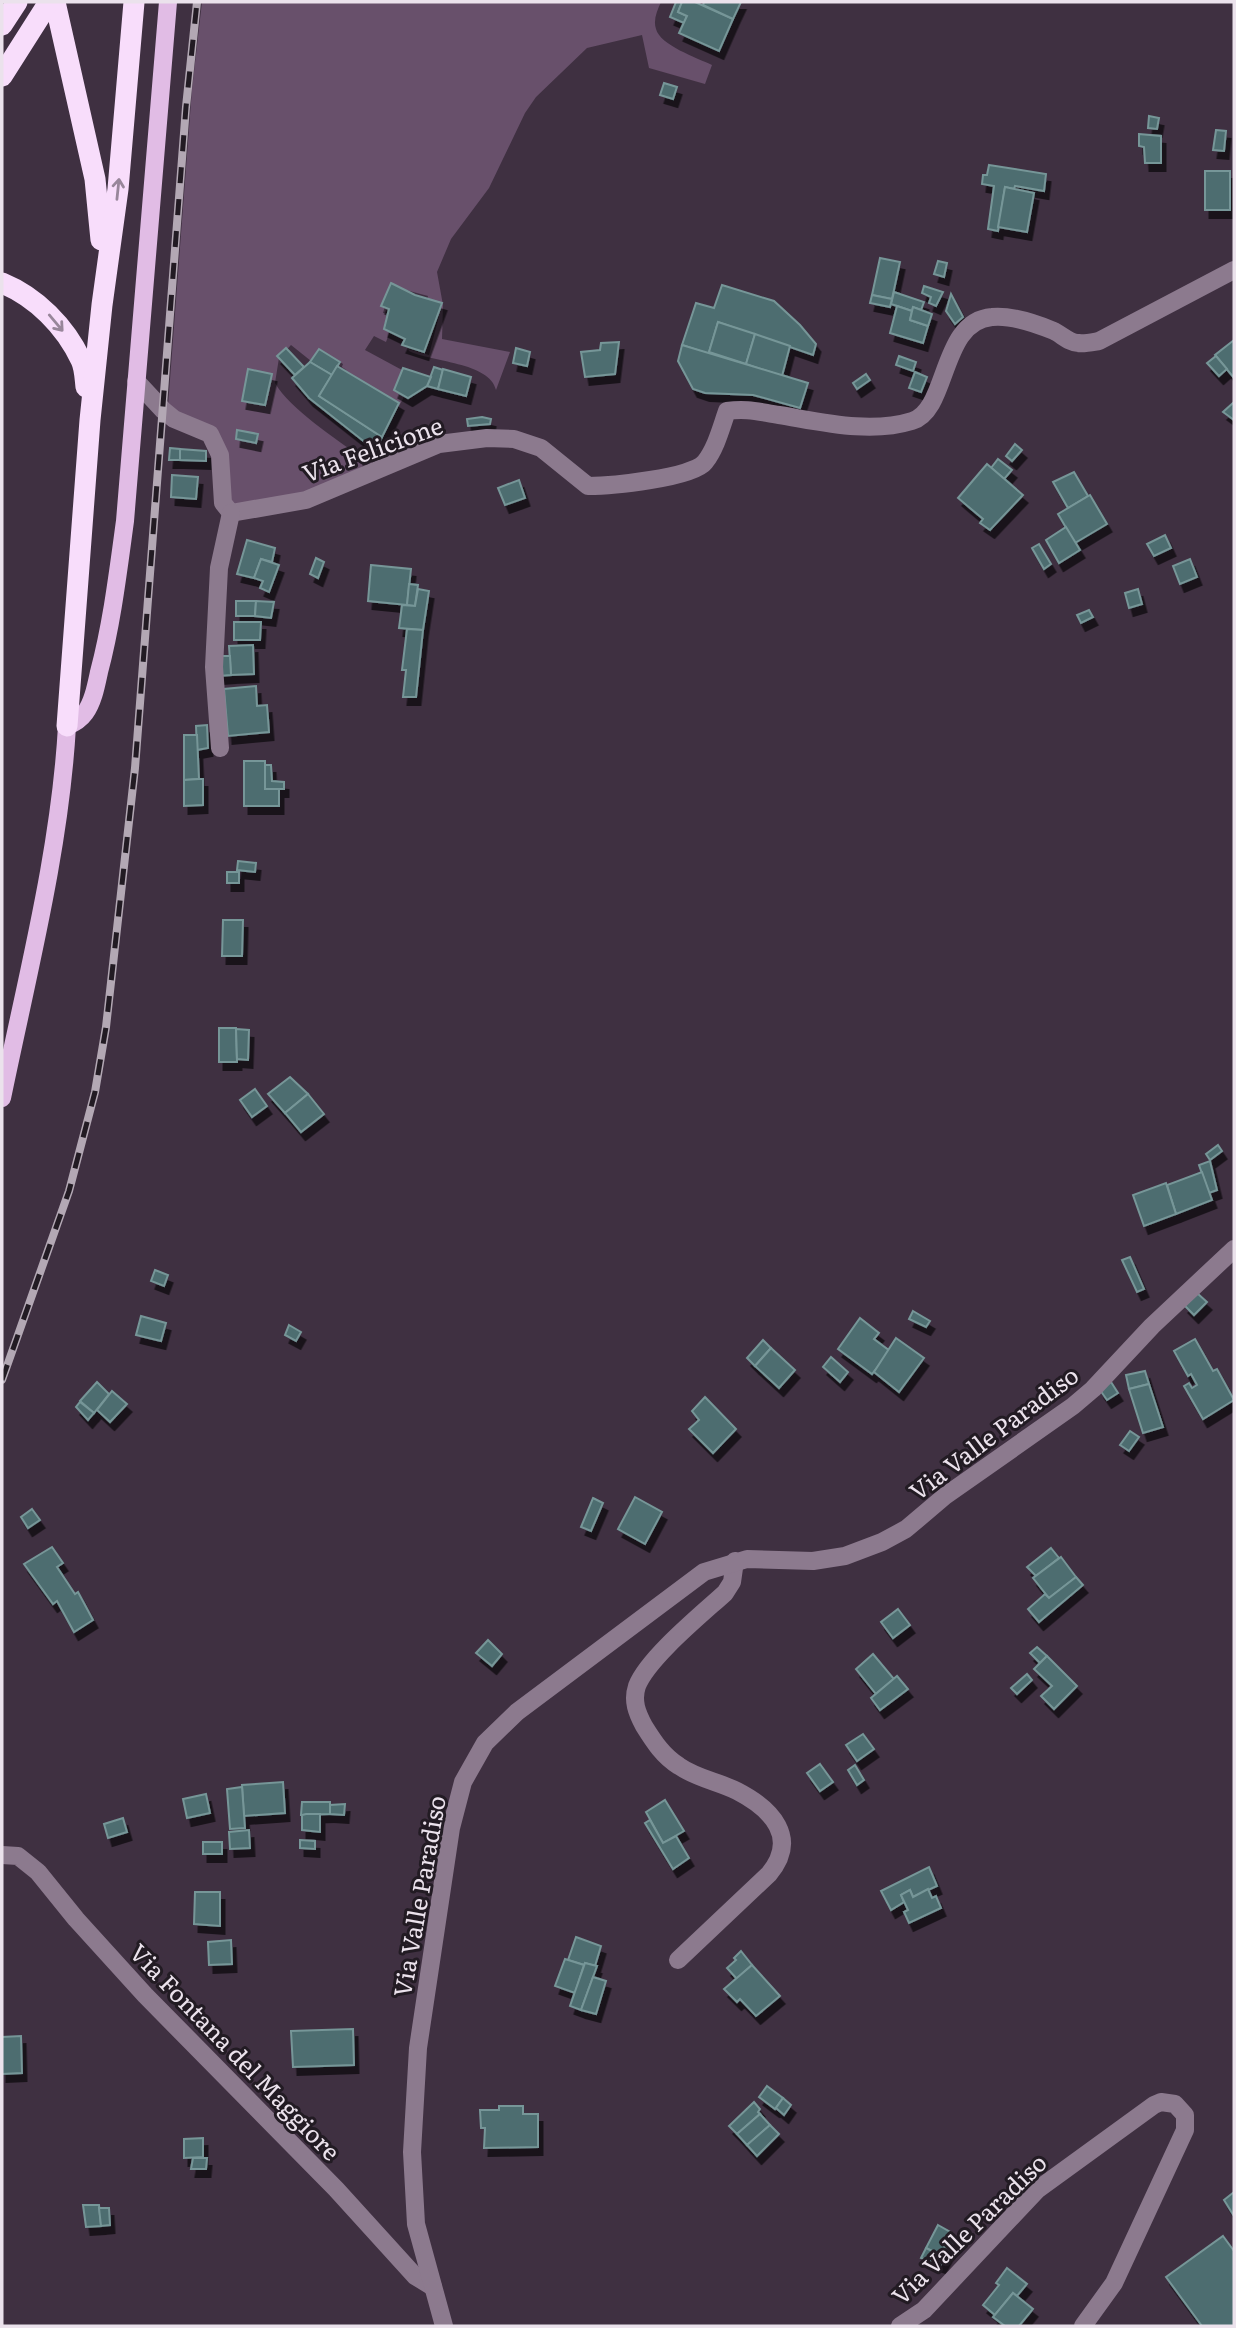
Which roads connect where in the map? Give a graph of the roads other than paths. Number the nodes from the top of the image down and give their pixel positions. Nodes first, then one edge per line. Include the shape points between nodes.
1 (49, 2) edge
2 (55, 2) edge
3 (134, 2) edge
4 (168, 2) edge
5 (2, 76) edge
6 (1234, 270) edge
7 (2, 282) edge
8 (102, 305) junction
9 (136, 381) junction
10 (90, 420) junction
11 (232, 513) junction
12 (67, 726) junction
13 (220, 748) dead end
14 (2, 1098) edge
15 (1234, 1249) edge
16 (734, 1561) junction
17 (2, 1855) edge
18 (678, 1960) dead end
19 (433, 2287) junction
20 (444, 2326) edge
21 (900, 2326) edge
22 (1083, 2326) edge

1 - 5 highway
2 - 8 highway via 95,179
8 -> 3 highway via 118,189
4 - 9 main road
6 - 11 street, Via Felicione via 1099,341 1076,344 1055,331 991,317 966,328 947,362 935,400 916,420 850,426 746,409 727,411 704,465 680,475 605,486 588,486 541,448 514,439 439,444 306,500
7 -> 10 highway via 32,299 69,339 82,362
8 - 10 highway
9 - 11 street via 174,419 209,434 219,456 223,503
9 - 12 main road via 125,521 110,629 88,707
10 - 12 highway
11 - 13 street via 219,568 214,667
12 - 14 main road via 46,890
15 - 16 street, Via Valle Paradiso via 1093,1389 906,1529 845,1556 813,1561
16 - 18 street via 732,1583 725,1592 641,1678 635,1708 667,1757 752,1800 775,1821 783,1845 780,1860 769,1874
16 - 19 street, Via Valle Paradiso via 704,1572 517,1712 485,1743 463,1782 451,1828 418,2048 412,2152 416,2224
17 - 19 street, Via Fontana del Maggiore via 18,1856 38,1872 145,1994 415,2276
19 - 20 street, Via Valle Paradiso
21 - 22 street, Via Valle Paradiso via 924,2310 1037,2190 1154,2105 1175,2104 1185,2115 1185,2130 1114,2283

